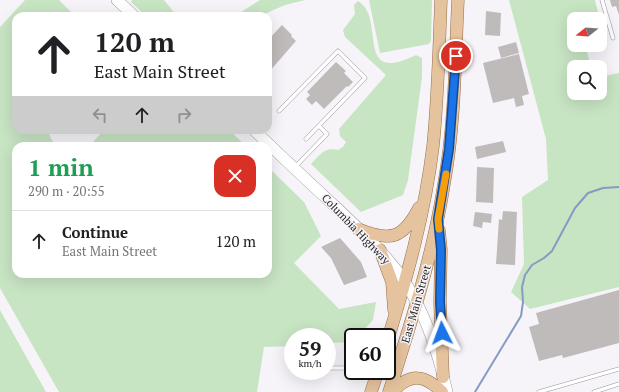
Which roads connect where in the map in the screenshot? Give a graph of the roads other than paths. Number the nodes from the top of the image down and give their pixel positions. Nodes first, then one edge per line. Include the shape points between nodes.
1 (117, 0) edge
2 (440, 0) edge
3 (458, 0) edge
4 (602, 0) edge
5 (130, 12) edge
6 (613, 38) dead end
7 (436, 99) junction
8 (453, 102) junction
9 (279, 111) dead end
10 (319, 126) junction
11 (258, 134) edge
12 (306, 138) dead end
13 (267, 142) edge
14 (272, 147) edge
15 (294, 168) junction
16 (426, 194) junction
17 (438, 219) junction
18 (358, 229) junction
19 (380, 250) junction
20 (405, 282) junction
21 (417, 305) junction
22 (395, 317) junction
23 (391, 328) edge
24 (619, 369) edge
25 (444, 377) junction
26 (375, 380) edge
27 (619, 384) edge
28 (371, 392) edge
29 (390, 392) edge
30 (442, 392) edge
31 (447, 392) edge
32 (539, 392) edge
33 (594, 392) edge

1 - 5 main road
2 - 7 main road, East Main Street
3 - 8 main road, East Main Street
4 - 6 lane
7 - 8 main road
7 - 16 main road, East Main Street
8 - 17 main road, East Main Street via 448,161
9 - 10 lane via 338,51 366,78
10 - 12 lane
10 - 15 lane via 328,134
11 - 13 main road, Columbia Highway
14 - 15 main road, Columbia Highway
15 - 18 main road, Columbia Highway
16 - 18 main road via 412,222 398,234 381,236
16 - 20 main road, East Main Street
17 - 21 main road, East Main Street
17 - 25 main road
18 - 19 main road, Columbia Highway
19 - 20 main road, Columbia Highway
19 - 22 main road via 392,283
20 - 21 main road, Columbia Highway
20 - 22 main road, East Main Street
21 - 25 main road, Columbia Highway via 430,333
21 - 29 main road, East Main Street
22 - 23 main road, East Main Street
24 - 32 lane
25 - 31 main road, Columbia Highway
26 - 28 main road
27 - 33 lane
29 - 30 main road via 402,382 416,378 429,381

